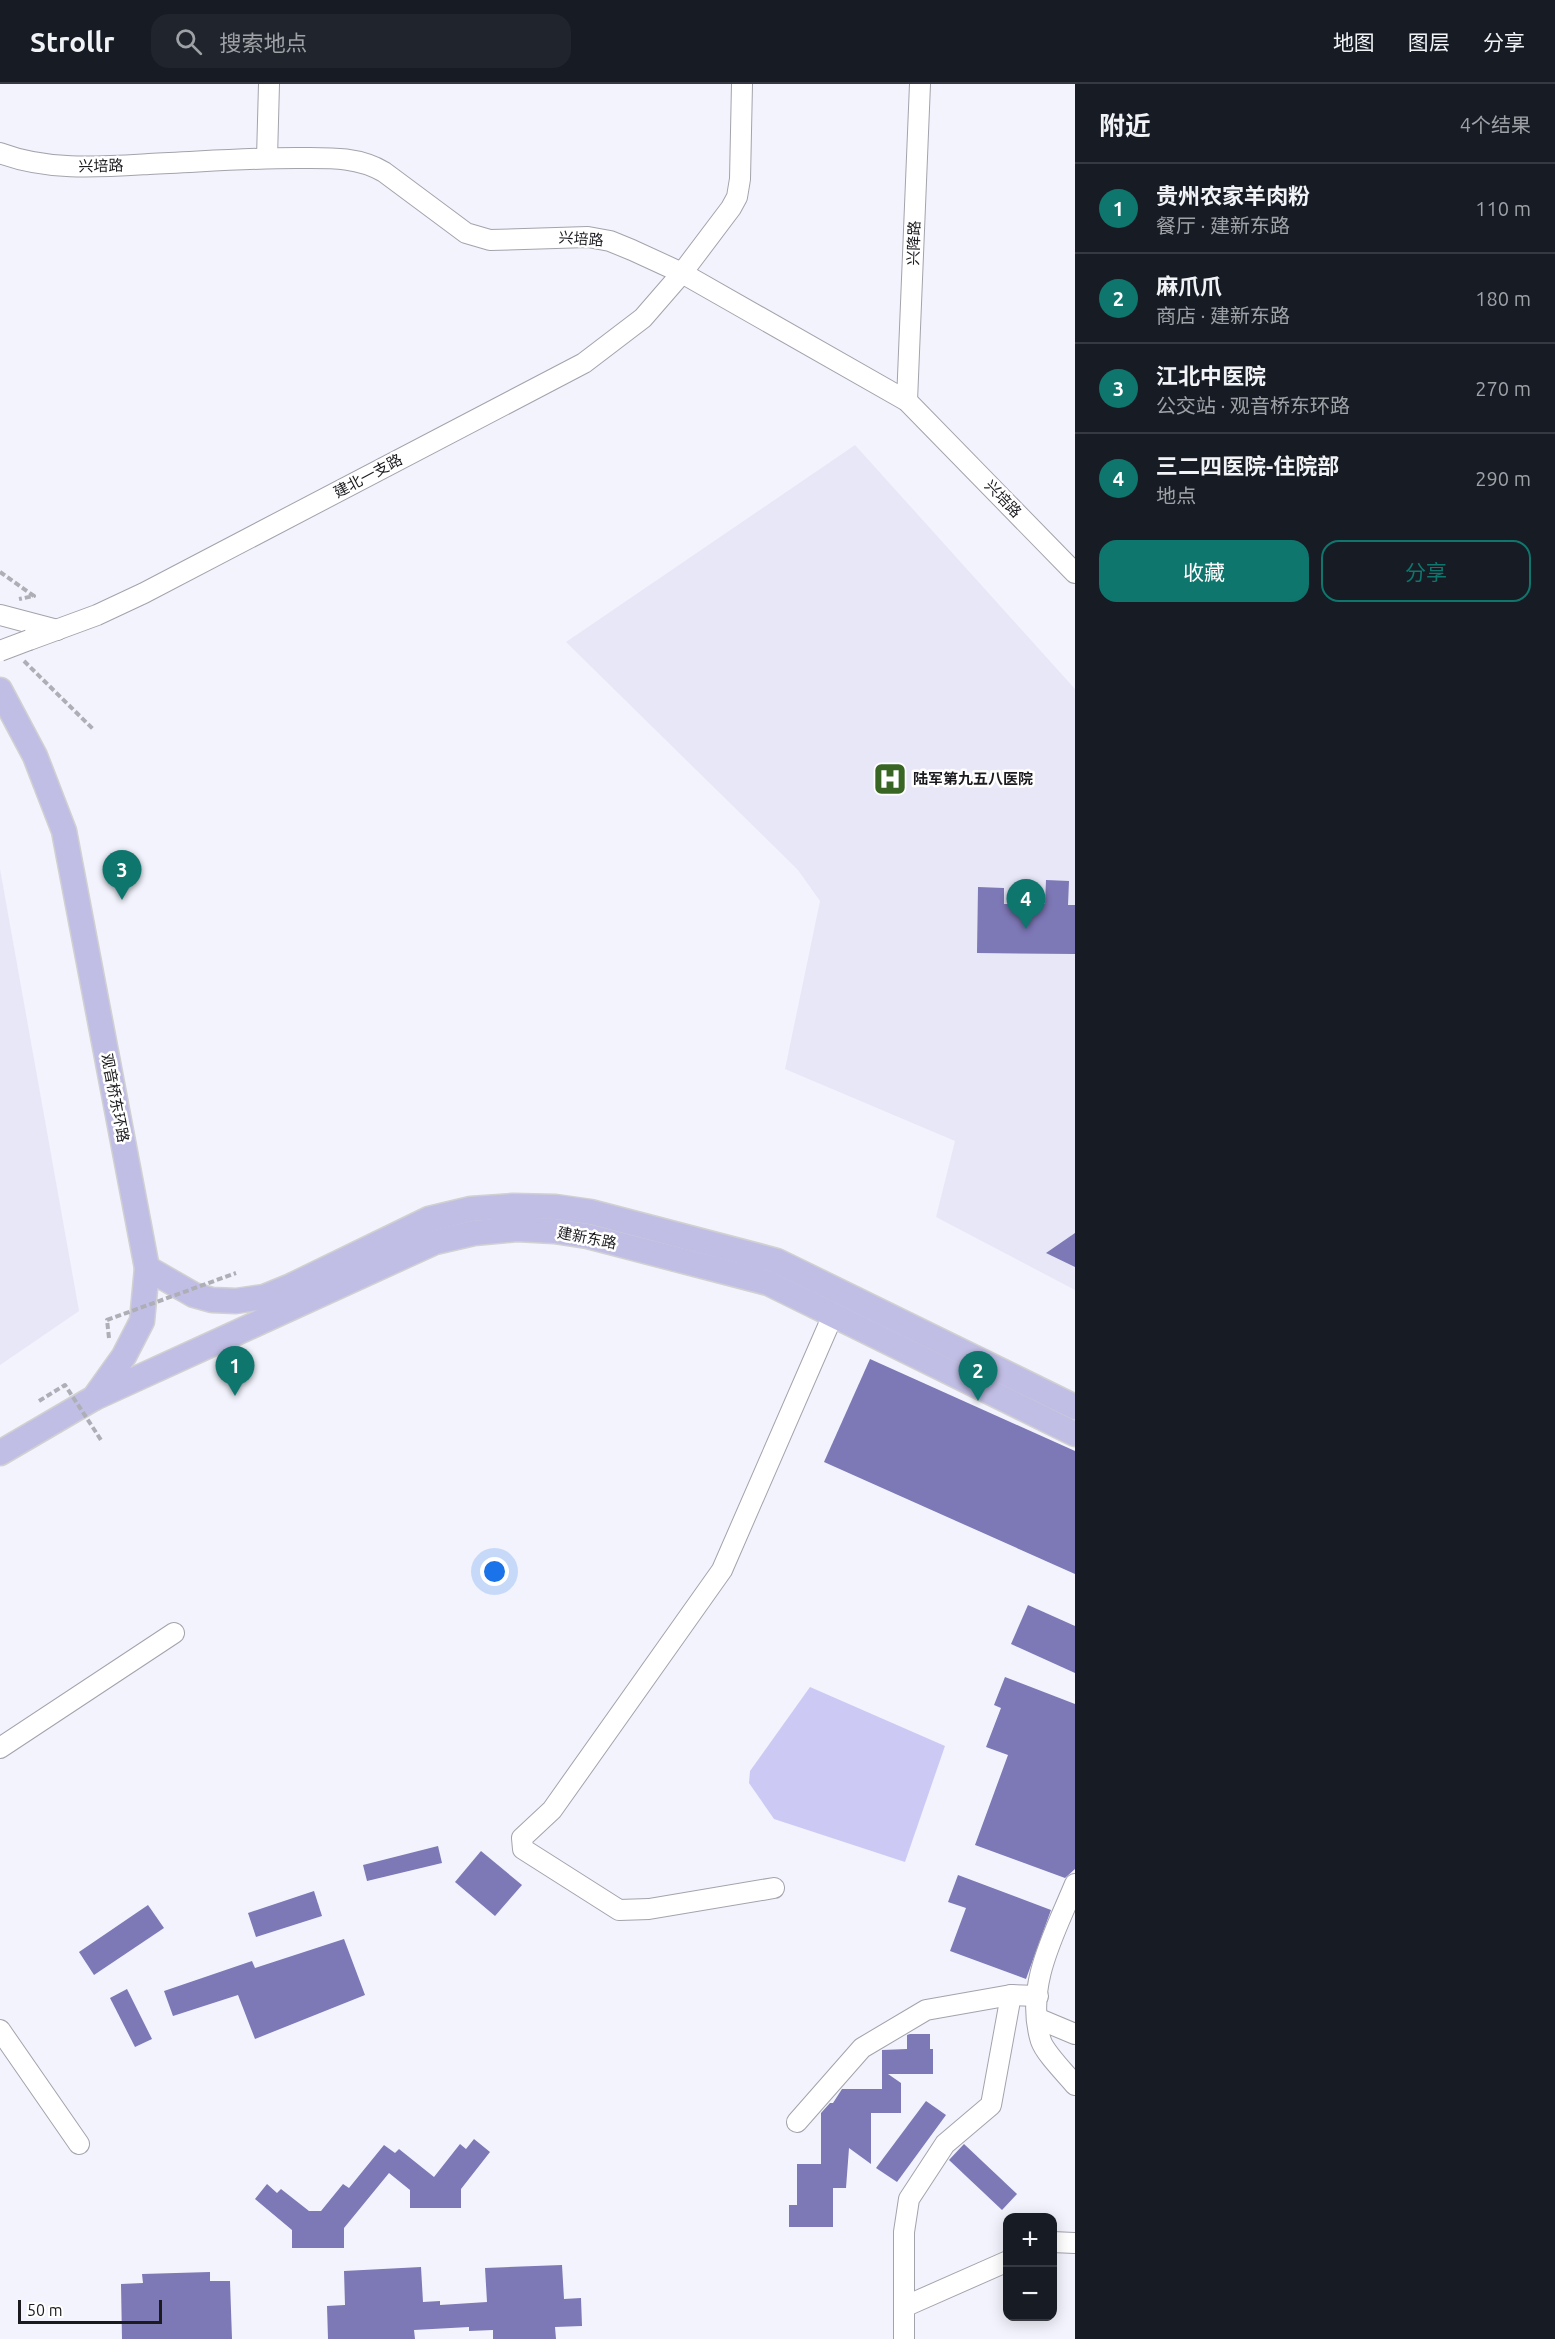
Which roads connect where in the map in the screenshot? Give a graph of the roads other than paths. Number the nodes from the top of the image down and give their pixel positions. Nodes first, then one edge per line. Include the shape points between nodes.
1 (269, 84) edge
2 (742, 84) edge
3 (920, 84) edge
4 (0, 153) edge
5 (267, 158) junction
6 (682, 273) junction
7 (908, 401) junction
8 (1075, 573) edge
9 (0, 615) edge
10 (57, 630) junction
11 (15, 648) edge
12 (0, 690) edge
13 (147, 1268) junction
14 (833, 1315) junction
15 (94, 1398) junction
16 (1075, 1407) edge
17 (1075, 1434) edge
18 (0, 1453) edge
19 (174, 1633) dead end
20 (0, 1748) edge
21 (1075, 1884) edge
22 (774, 1888) dead end
23 (1011, 1995) junction
24 (1038, 1996) junction
25 (1039, 2019) junction
26 (0, 2030) edge
27 (1075, 2034) edge
28 (1075, 2085) edge
29 (797, 2122) dead end
30 (79, 2144) dead end
31 (1057, 2242) edge
32 (1075, 2243) edge
33 (1003, 2263) edge
34 (906, 2306) junction
35 (904, 2339) edge

1 - 5 street
2 - 6 street, 建北一支路 via 737,197
3 - 7 street, 兴降路
4 - 5 street, 兴培路 via 55,166
5 - 6 street, 兴培路 via 359,161 384,172 476,237 490,240 569,236 610,241
6 - 7 street, 兴培路
6 - 10 street, 建北一支路 via 643,318 584,363 144,593
7 - 8 street, 兴培路
9 - 10 street
10 - 11 street, 建北一支路
12 - 13 main road, 观音桥东环路 via 35,756 64,831
13 - 15 main road, 观音桥东环路 via 142,1321 124,1356
13 - 16 main road, 建新东路 via 194,1295 236,1301 264,1297 291,1286 429,1219 471,1209 513,1206 591,1212 777,1261
14 - 15 main road, 建新东路 via 768,1283 587,1236 518,1229 474,1233 435,1242
14 - 17 main road, 建新东路
14 - 22 street via 722,1570 552,1810 522,1838 523,1849 619,1910 649,1909
15 - 18 main road, 观音桥东环路
19 - 20 street
21 - 24 street via 1040,1968
23 - 24 street
23 - 29 street via 926,2010 862,2048
23 - 34 street via 991,2105 945,2144 909,2199 904,2232
24 - 25 street
25 - 27 street
25 - 28 street via 1041,2042
26 - 30 street
31 - 32 street
33 - 34 street
34 - 35 street

